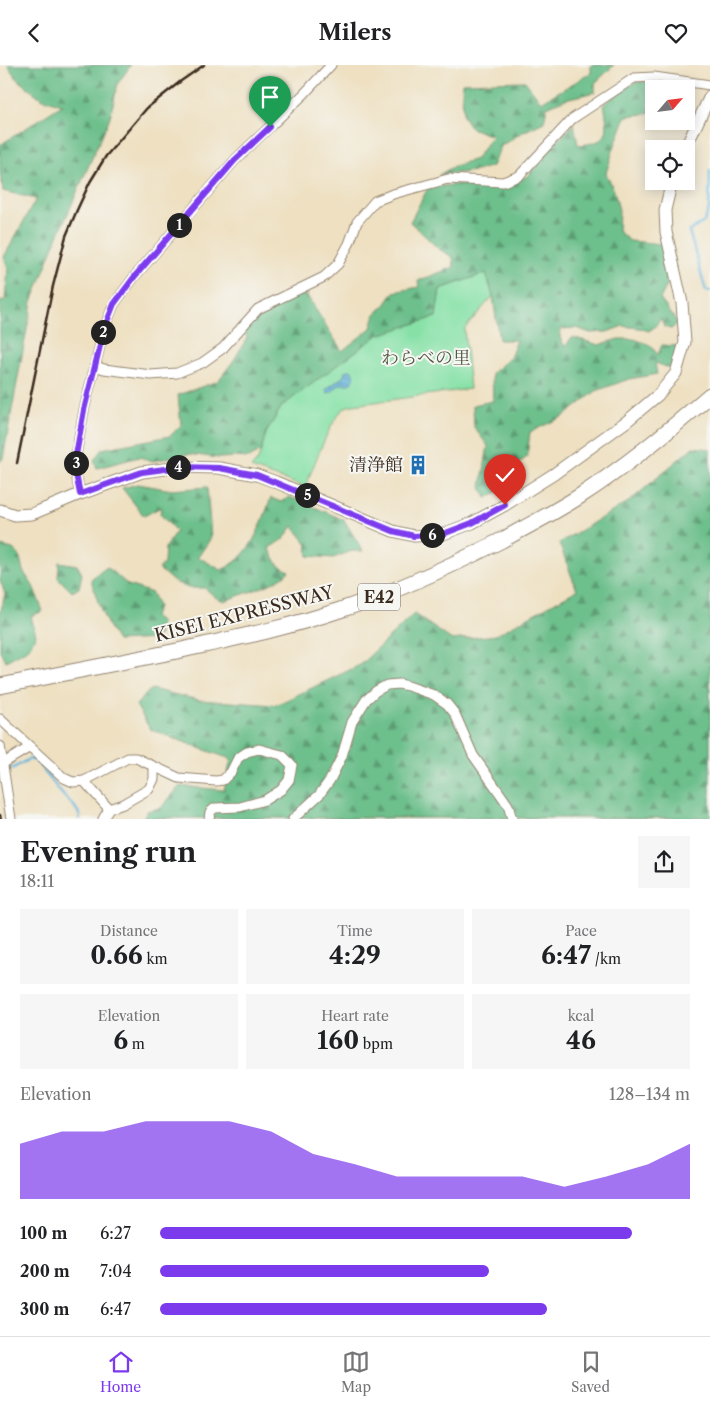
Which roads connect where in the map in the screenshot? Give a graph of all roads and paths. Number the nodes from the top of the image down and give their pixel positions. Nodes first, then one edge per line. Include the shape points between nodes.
1 (331, 65) edge
2 (710, 85) edge
3 (710, 96) edge
4 (689, 140) edge
5 (670, 190) edge
6 (95, 366) junction
7 (710, 395) edge
8 (80, 494) junction
9 (0, 509) edge
10 (0, 685) edge
11 (0, 719) edge
12 (0, 746) edge
13 (30, 747) junction
14 (2, 763) junction
15 (154, 767) junction
16 (84, 781) junction
17 (109, 809) junction
18 (11, 819) edge
19 (103, 819) edge
20 (209, 819) edge
21 (292, 819) edge
22 (512, 819) edge

1 - 6 street via 235,160 135,276 114,304
2 - 6 street via 654,77 634,78 572,119 519,175 503,182 448,179 393,193 376,201 357,222 338,264 324,277 258,309 222,348 202,363 177,373 151,375
3 - 4 street
5 - 8 street via 665,211 666,232 682,303 685,342 676,373 658,395 627,421 554,475 472,523 443,534 414,536 393,531 257,475 219,468 180,467 142,472
6 - 8 street via 76,455
7 - 10 highway, KISEI EXPRESSWAY / E42 via 658,440 580,496 483,549 384,595 268,631
8 - 9 street via 32,515 15,515
11 - 13 street
12 - 14 street
13 - 14 street
13 - 16 street via 64,777 73,782
14 - 18 street
15 - 16 street via 136,758 128,758
15 - 17 street via 154,779 149,789
15 - 20 street via 179,778 223,781 238,758 259,749 282,755 292,765 289,780 281,790 265,800 240,807 215,808
16 - 17 street
17 - 19 street
21 - 22 street via 319,795 330,780 342,756 352,722 366,700 387,685 399,684 434,695 447,703 474,755 508,805

